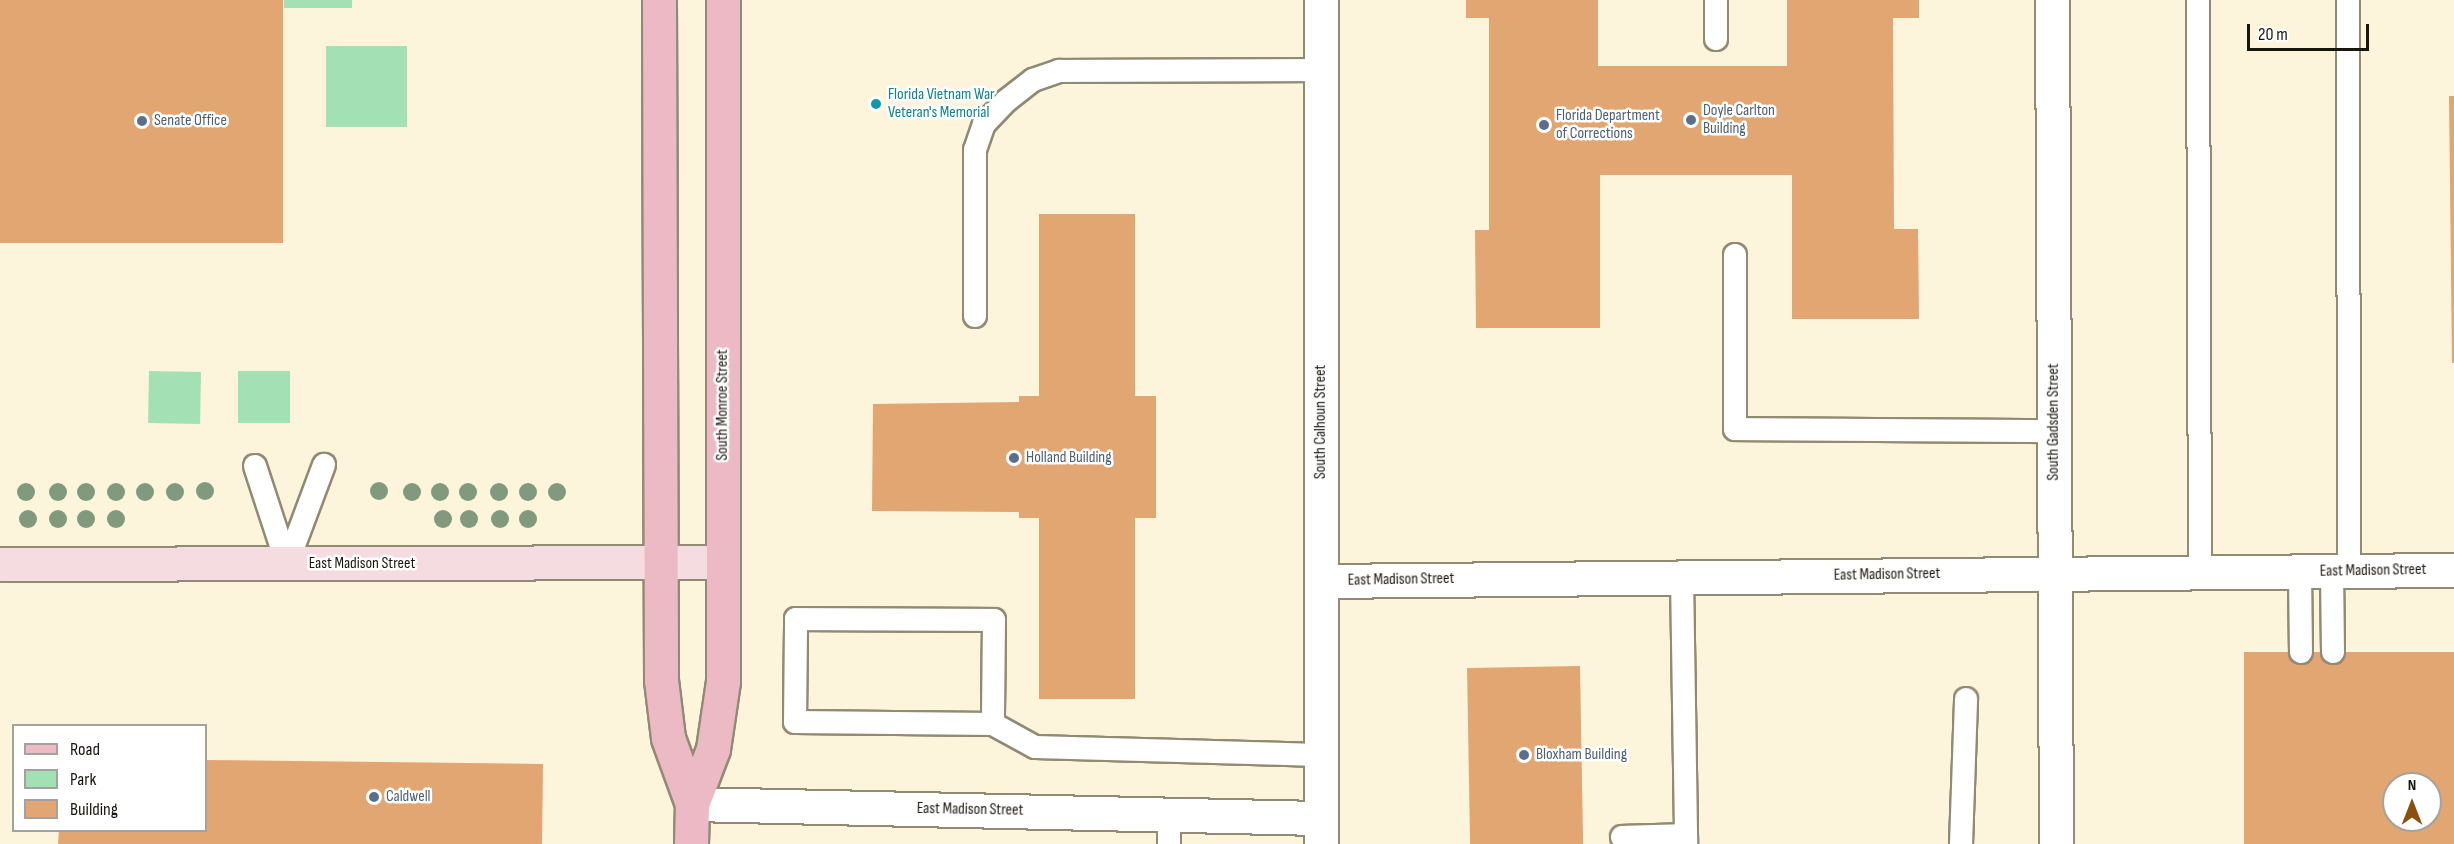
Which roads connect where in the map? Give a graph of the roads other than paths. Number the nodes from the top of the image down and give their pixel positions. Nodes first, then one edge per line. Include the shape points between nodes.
1 (660, 0) edge
2 (723, 0) edge
3 (1321, 0) edge
4 (1716, 0) edge
5 (2052, 0) edge
6 (2198, 0) edge
7 (2348, 0) edge
8 (1716, 39) dead end
9 (1321, 70) junction
10 (1735, 255) dead end
11 (975, 316) dead end
12 (2054, 431) junction
13 (324, 465) dead end
14 (255, 466) dead end
15 (723, 562) junction
16 (661, 563) junction
17 (0, 564) edge
18 (287, 564) junction
19 (2454, 570) edge
20 (2341, 571) junction
21 (2200, 572) junction
22 (2300, 572) junction
23 (2055, 574) junction
24 (1682, 577) junction
25 (1321, 581) junction
26 (2301, 652) dead end
27 (2333, 652) dead end
28 (1966, 699) dead end
29 (993, 724) junction
30 (1321, 755) junction
31 (692, 804) junction
32 (1169, 829) edge
33 (1321, 831) edge
34 (1622, 837) dead end
35 (1686, 840) edge
36 (691, 844) edge
37 (1961, 844) edge
38 (2056, 844) edge

1 - 16 main road, South Monroe Street
2 - 15 main road, South Monroe Street
3 - 9 street, South Calhoun Street
4 - 8 lane
5 - 12 street, South Gadsden Street
6 - 21 lane
7 - 20 lane
9 - 11 lane via 1059,71 1034,80 1006,100 984,124 975,150
9 - 25 street, South Calhoun Street
10 - 12 lane via 1735,429
12 - 23 street, South Gadsden Street
13 - 18 lane
14 - 18 lane
15 - 16 main road, East Madison Street
15 - 31 main road, South Monroe Street via 721,705 710,759
16 - 18 main road, East Madison Street
16 - 31 main road, South Monroe Street via 664,720 674,761
17 - 18 main road, East Madison Street
19 - 20 street, East Madison Street
20 - 22 street, East Madison Street
20 - 27 lane
21 - 22 street, East Madison Street
21 - 23 street, East Madison Street
22 - 26 lane
23 - 24 street, East Madison Street
23 - 38 street, South Gadsden Street
24 - 25 street, East Madison Street
24 - 35 lane
25 - 30 street, South Calhoun Street
28 - 37 lane
29 - 29 lane via 994,620 796,619 795,722
29 - 30 lane via 1035,747
30 - 33 street, South Calhoun Street
31 - 32 street, East Madison Street
31 - 36 main road, South Monroe Street
32 - 33 street, East Madison Street
34 - 35 lane

